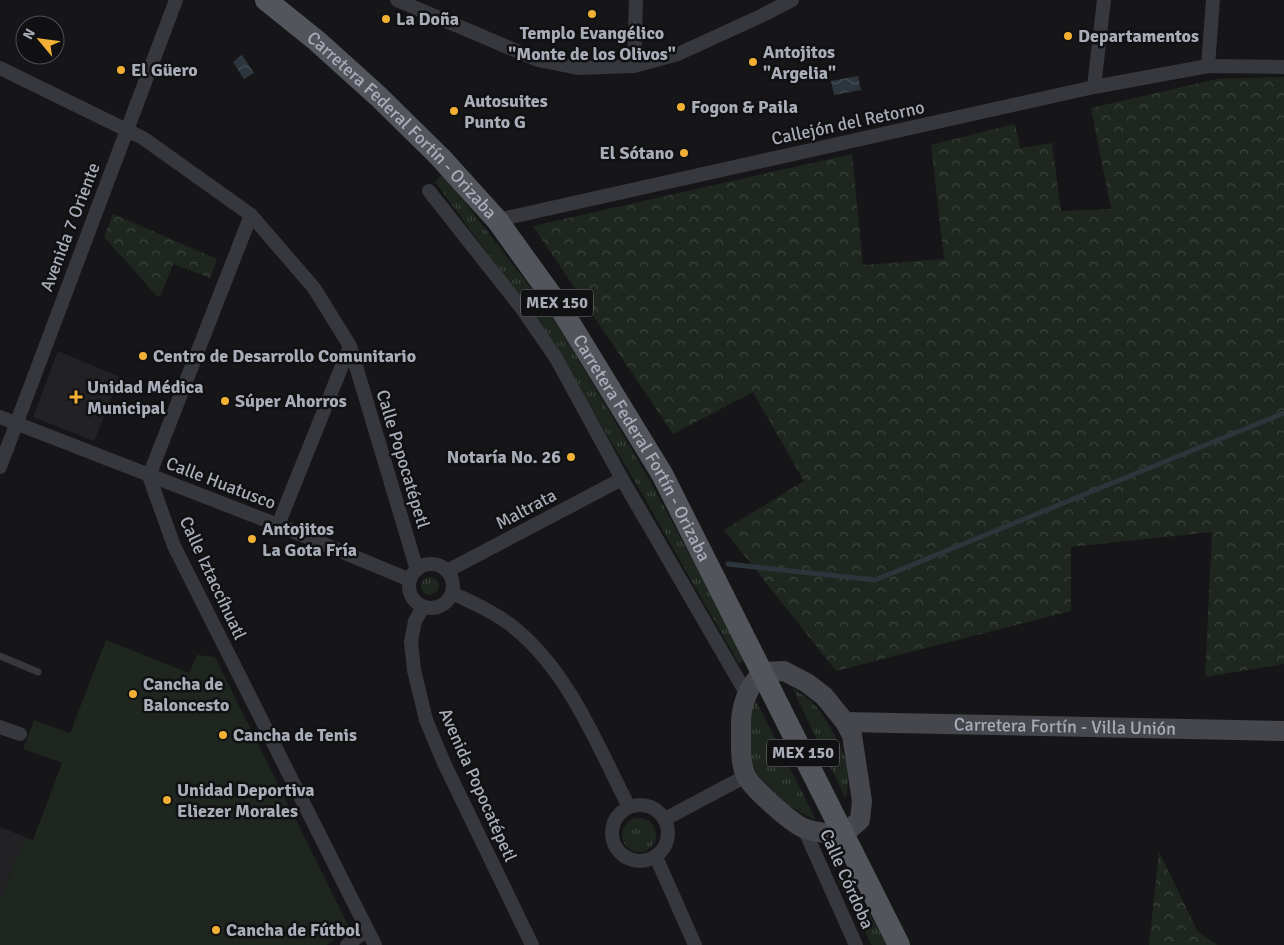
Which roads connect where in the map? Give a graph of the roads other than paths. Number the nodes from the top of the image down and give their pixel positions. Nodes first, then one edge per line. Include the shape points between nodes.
1 (176, 0) edge
2 (266, 0) edge
3 (397, 0) edge
4 (636, 0) edge
5 (792, 0) edge
6 (1104, 0) edge
7 (1213, 0) edge
8 (634, 66) junction
9 (1208, 66) junction
10 (0, 68) edge
11 (1284, 68) edge
12 (1094, 87) junction
13 (127, 129) junction
14 (429, 190) dead end
15 (251, 215) junction
16 (496, 220) junction
17 (350, 346) junction
18 (0, 417) edge
19 (16, 424) junction
20 (0, 467) edge
21 (149, 476) junction
22 (622, 479) junction
23 (278, 525) junction
24 (447, 571) junction
25 (414, 575) junction
26 (452, 593) junction
27 (423, 607) junction
28 (0, 656) edge
29 (38, 672) dead end
30 (763, 672) junction
31 (746, 694) junction
32 (845, 722) junction
33 (0, 726) edge
34 (1284, 731) edge
35 (20, 734) dead end
36 (746, 776) junction
37 (629, 807) junction
38 (665, 819) junction
39 (804, 829) junction
40 (844, 834) junction
41 (656, 857) junction
42 (367, 930) junction
43 (347, 945) edge
44 (375, 945) edge
45 (532, 945) edge
46 (695, 945) edge
47 (856, 945) edge
48 (899, 945) edge

1 - 13 street, Avenida 7 Oriente
2 - 16 main road, Carretera Federal Fortín - Orizaba / MEX 150 via 379,97 440,157
3 - 8 street via 538,60 578,68
4 - 8 street
5 - 8 street via 678,54
6 - 12 street
7 - 9 street
9 - 11 street, Callejón del Retorno
9 - 12 street, Callejón del Retorno
10 - 13 street, Calle Popocatépetl
12 - 16 street, Callejón del Retorno
13 - 15 street, Calle Popocatépetl
13 - 19 street, Avenida 7 Oriente
14 - 22 street via 523,310 556,358
15 - 17 street, Calle Popocatépetl via 314,288
15 - 21 street
16 - 30 main road, Carretera Federal Fortín - Orizaba / MEX 150 via 561,309 662,474
17 - 23 street
17 - 25 street, Calle Popocatépetl
18 - 19 street, Calle Huatusco
19 - 20 street, Avenida 7 Oriente
19 - 21 street, Calle Huatusco
21 - 23 street, Calle Huatusco
21 - 42 street, Calle Iztaccíhuatl via 174,546
22 - 24 street, Maltrata
22 - 31 street
23 - 25 street, Calle Huatusco
24 - 25 street via 429,564
24 - 26 street via 453,581
25 - 27 street via 409,586 413,599
26 - 27 street via 444,604
26 - 37 street via 487,610 518,631 545,658 568,689
27 - 45 street, Avenida Popocatépetl via 415,621 411,642 426,720
28 - 29 lane
30 - 31 main road
30 - 32 main road via 784,671 807,683 824,696
30 - 40 main road, Carretera Federal Fortín - Orizaba / MEX 150
31 - 36 main road via 740,723
32 - 34 main road, Carretera Fortín - Villa Unión
32 - 40 main road via 852,735 862,801 860,820
33 - 35 street
36 - 38 street
36 - 39 main road via 774,806
37 - 38 street via 645,805 660,812
37 - 41 street via 621,812 612,828 615,846 629,859 647,861
38 - 41 street via 669,836
39 - 40 main road
39 - 47 street, Calle Córdoba
40 - 48 main road, Carretera Federal Fortín - Orizaba / MEX 150
41 - 46 street
42 - 43 street
42 - 44 street, Calle Iztaccíhuatl

